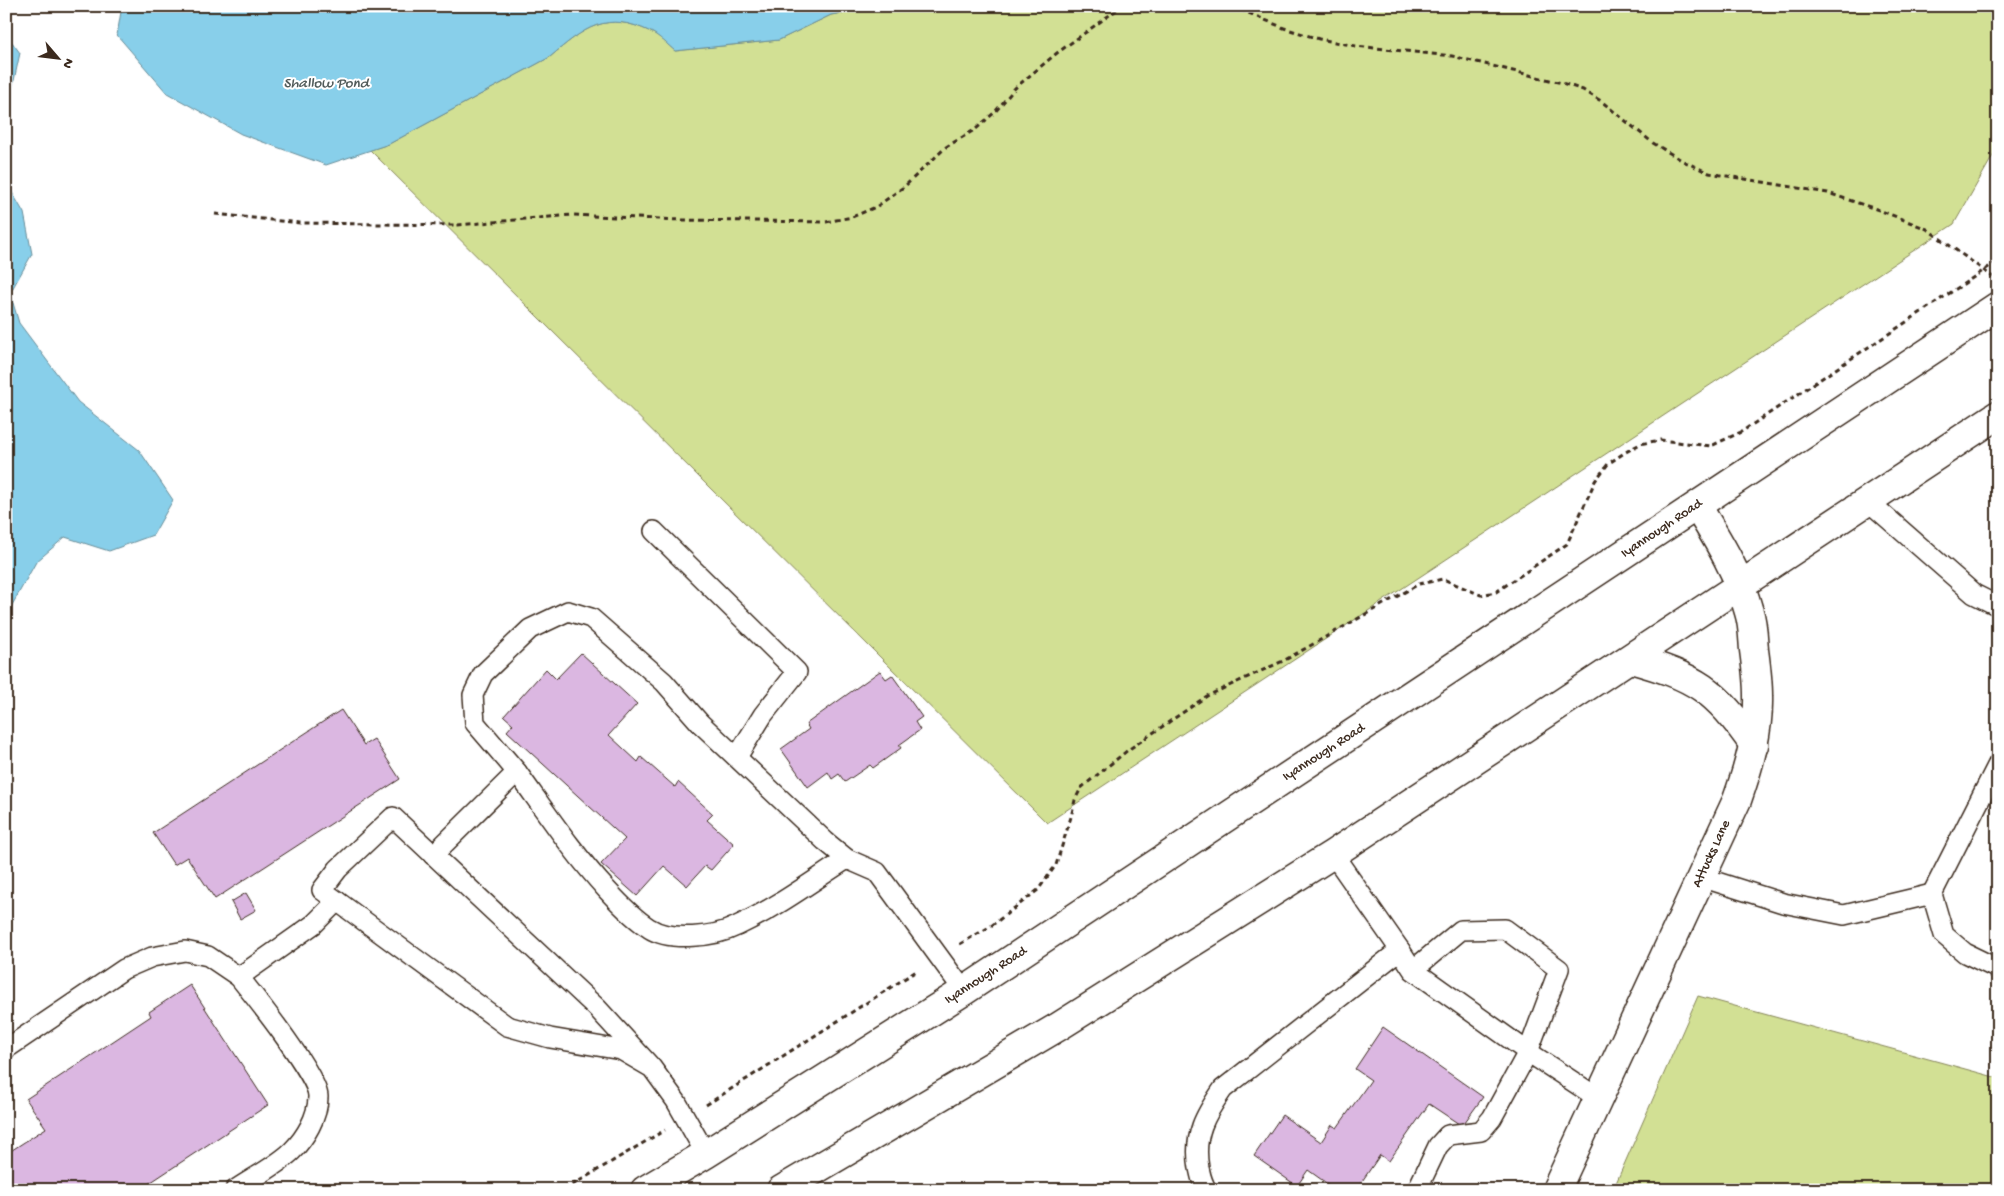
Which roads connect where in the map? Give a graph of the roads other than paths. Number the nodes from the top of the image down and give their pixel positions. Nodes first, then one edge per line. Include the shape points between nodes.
1 (1998, 306) edge
2 (1998, 415) edge
3 (1868, 501) junction
4 (1697, 506) junction
5 (654, 531) dead end
6 (1740, 585) junction
7 (1998, 606) edge
8 (1631, 659) junction
9 (1754, 745) junction
10 (737, 757) junction
11 (1998, 764) edge
12 (517, 772) junction
13 (1333, 854) junction
14 (434, 855) junction
15 (847, 858) junction
16 (1701, 877) junction
17 (1932, 894) junction
18 (337, 901) junction
19 (1400, 950) junction
20 (1998, 969) edge
21 (1413, 970) junction
22 (240, 977) junction
23 (964, 991) junction
24 (6, 1049) edge
25 (1528, 1052) junction
26 (652, 1068) junction
27 (1598, 1098) junction
28 (706, 1154) junction
29 (235, 1190) edge
30 (645, 1190) edge
31 (781, 1190) edge
32 (1208, 1190) edge
33 (1417, 1190) edge
34 (1556, 1190) edge

1 - 4 main road, Iyannough Road
2 - 3 main road
3 - 6 main road
3 - 7 lane via 1974,594
4 - 6 main road, Attucks Lane via 1718,539
4 - 23 main road, Iyannough Road
5 - 10 lane via 798,672 763,715
6 - 8 main road
6 - 9 main road, Attucks Lane via 1750,614 1758,686
8 - 9 main road via 1666,668 1695,682 1722,705
8 - 13 main road
9 - 16 main road, Attucks Lane via 1737,800
10 - 12 lane via 700,723 664,682 591,618 568,611 530,629 482,674 473,695 475,723
10 - 15 lane
11 - 17 lane
12 - 14 lane
12 - 15 lane via 583,864 621,904 650,929 675,936 705,936 736,927
13 - 19 lane
13 - 31 main road via 1058,1027
14 - 18 lane via 393,817 338,869 322,890
14 - 26 lane via 597,1008
15 - 23 lane via 877,872
16 - 17 lane via 1783,903 1844,915
16 - 27 main road, Attucks Lane
17 - 20 lane via 1944,935 1965,953
18 - 22 lane via 314,924
18 - 26 lane via 507,1026 550,1038 621,1050
19 - 21 lane
19 - 32 lane via 1224,1089 1208,1112 1197,1144 1202,1183
21 - 25 lane
21 - 25 lane via 1461,930 1505,929 1559,969
22 - 24 lane via 208,956 185,951 152,957 124,969
22 - 29 lane via 310,1073 319,1096 315,1114 304,1136 290,1152
23 - 28 main road, Iyannough Road
25 - 27 lane
25 - 33 lane via 1492,1118 1481,1131 1448,1136 1438,1146
26 - 28 lane via 676,1101
27 - 34 main road, Attucks Lane
28 - 30 main road, Iyannough Road

